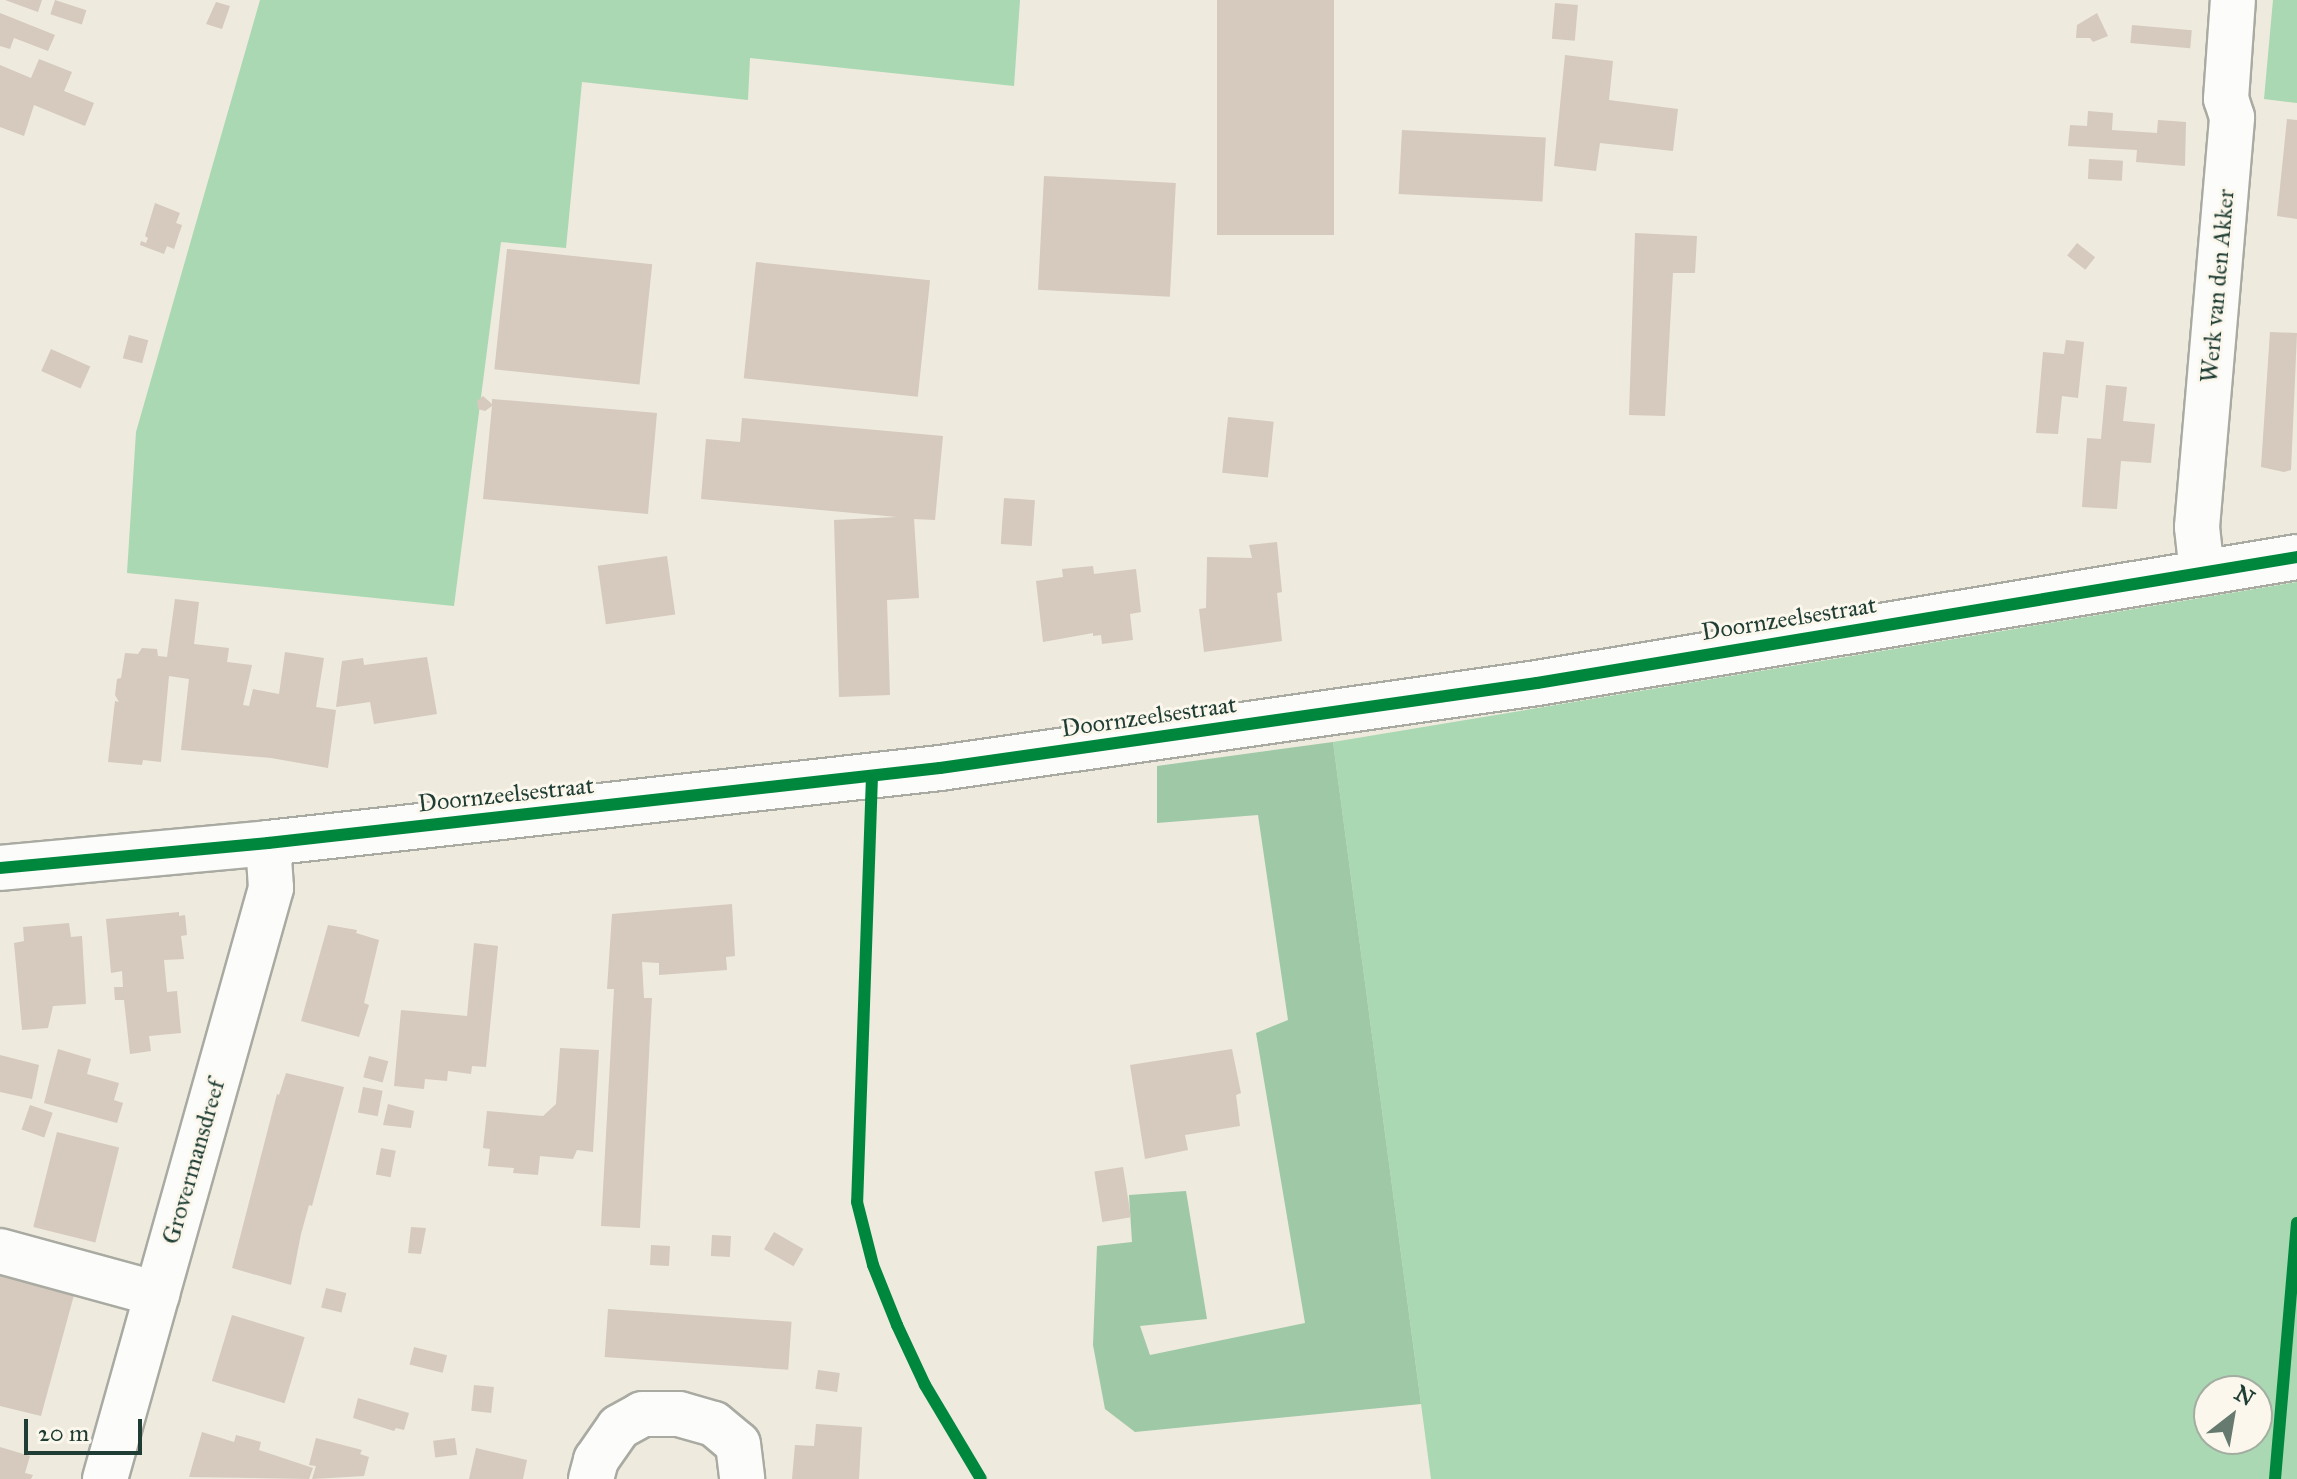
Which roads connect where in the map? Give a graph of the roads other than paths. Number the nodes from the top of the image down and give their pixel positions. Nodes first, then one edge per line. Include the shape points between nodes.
1 (2233, 0) edge
2 (2297, 557) edge
3 (2202, 573) junction
4 (268, 843) junction
5 (0, 868) edge
6 (0, 1251) edge
7 (157, 1294) junction
8 (105, 1479) edge
9 (591, 1479) edge
10 (742, 1479) edge

1 - 3 main road, Werk van den Akker via 2226,99 2232,117 2197,527
2 - 3 main road, Doornzeelsestraat
3 - 4 main road, Doornzeelsestraat via 1311,717 886,775
4 - 5 main road, Doornzeelsestraat
4 - 7 main road, Grovermansdreef via 271,888
6 - 7 main road
7 - 8 main road, Grovermansdreef
9 - 10 main road via 596,1460 619,1427 642,1414 679,1414 714,1424 738,1444

